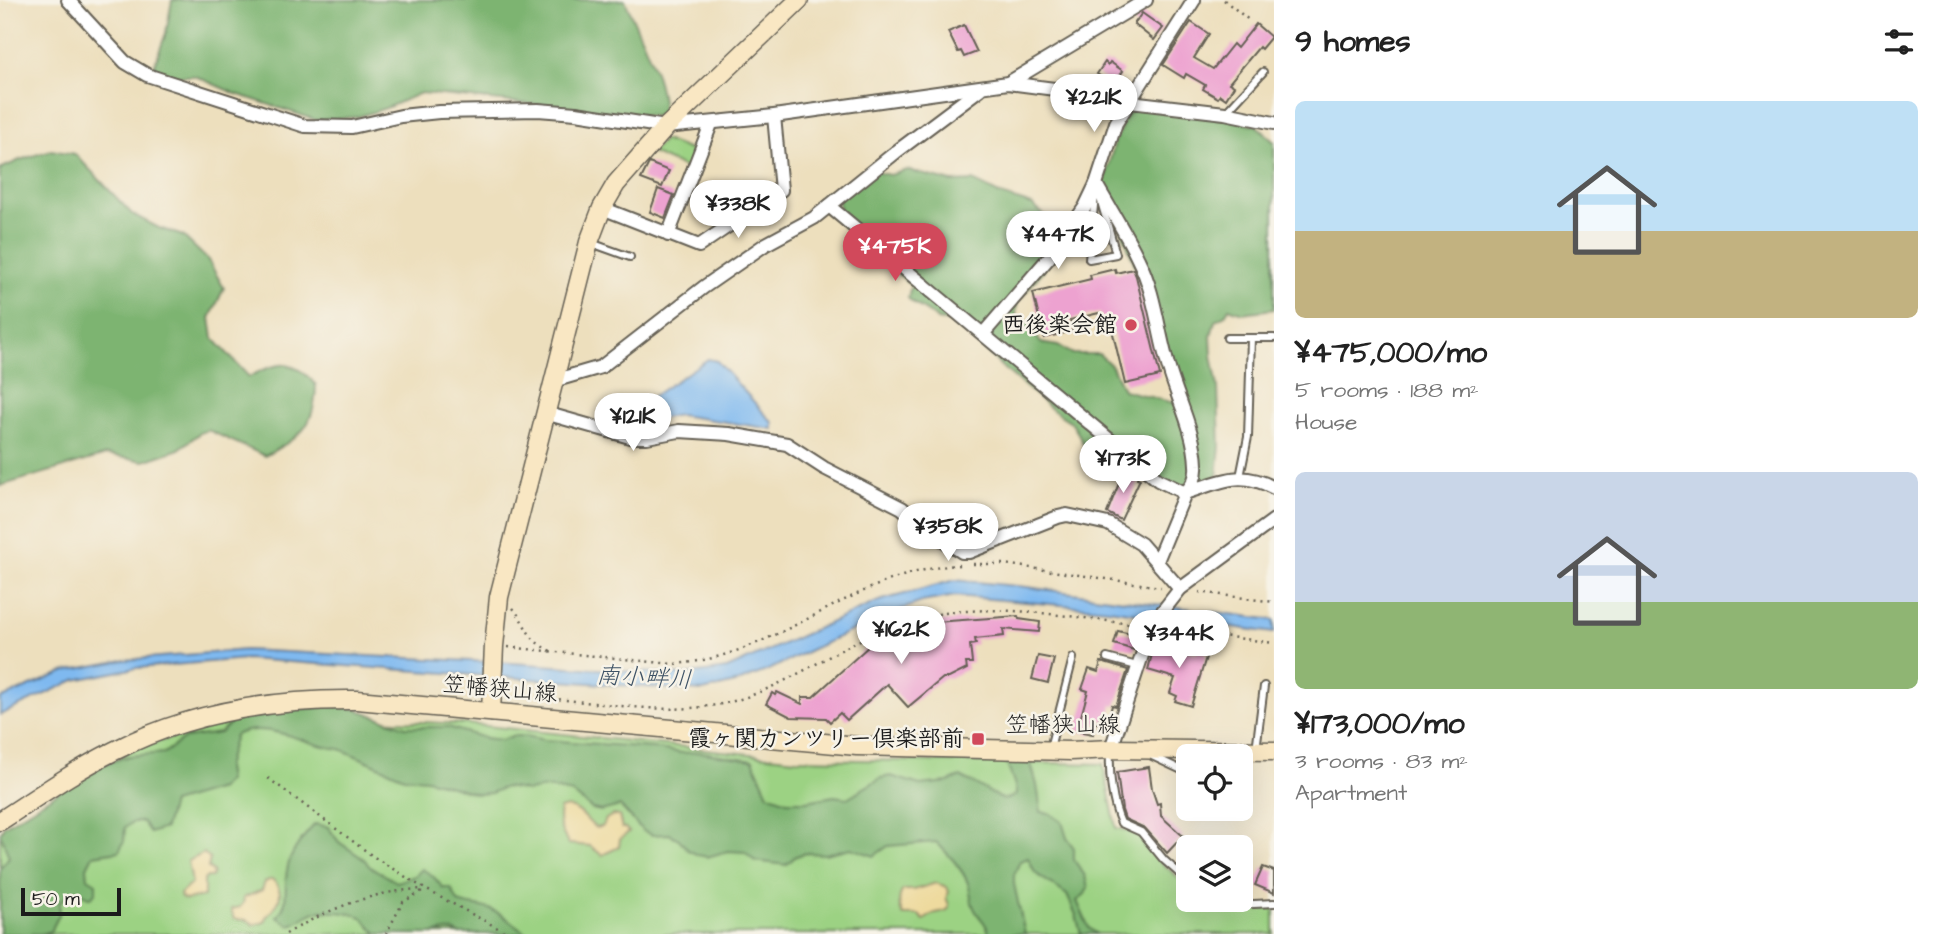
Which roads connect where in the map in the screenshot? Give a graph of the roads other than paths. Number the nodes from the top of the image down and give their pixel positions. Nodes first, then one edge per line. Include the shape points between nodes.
1 (68, 0) edge
2 (799, 0) edge
3 (1146, 0) edge
4 (1194, 0) edge
5 (1262, 72) dead end
6 (1008, 83) junction
7 (981, 89) junction
8 (1130, 102) junction
9 (1225, 113) junction
10 (774, 116) junction
11 (1274, 123) edge
12 (711, 124) junction
13 (666, 127) junction
14 (1096, 184) junction
15 (829, 206) junction
16 (602, 208) junction
17 (668, 234) junction
18 (589, 242) junction
19 (630, 257) dead end
20 (983, 334) junction
21 (1227, 338) dead end
22 (1251, 338) junction
23 (1274, 338) edge
24 (553, 381) junction
25 (545, 412) junction
26 (1240, 477) junction
27 (1274, 488) edge
28 (1185, 494) junction
29 (1274, 520) edge
30 (1157, 561) junction
31 (1180, 590) junction
32 (1073, 658) dead end
33 (1107, 658) dead end
34 (1138, 666) junction
35 (1264, 686) dead end
36 (491, 712) junction
37 (1111, 749) junction
38 (1138, 750) junction
39 (1050, 751) junction
40 (1265, 751) edge
41 (1176, 767) edge
42 (0, 821) edge
43 (1176, 870) edge
44 (1274, 903) edge
45 (1253, 904) edge

1 - 13 street via 125,62 147,75 305,126 352,127 439,112 538,110
2 - 13 main road
3 - 6 street
4 - 8 street
5 - 9 lane
6 - 7 street
6 - 8 street
7 - 10 street
7 - 15 street
8 - 9 street
8 - 14 street via 1116,123
9 - 11 street
10 - 12 street
10 - 17 street via 781,190 699,246
12 - 13 street
12 - 17 street
13 - 16 main road via 616,184
14 - 14 lane via 1116,254 1089,259 1093,222
14 - 20 street via 1086,207 1053,253
14 - 28 street via 1139,259 1195,451 1193,484
15 - 20 street
15 - 24 street via 705,287 601,367
16 - 17 street
16 - 18 main road
18 - 19 lane
18 - 24 main road
20 - 28 street via 1158,480
21 - 22 lane
22 - 23 lane
22 - 26 lane via 1248,437
24 - 25 main road
25 - 30 street via 630,436 679,431 787,444 902,508 962,552 1067,515 1108,524 1141,544
25 - 36 main road via 499,597
26 - 27 street
26 - 28 street
28 - 30 street
29 - 31 street
30 - 31 street
31 - 34 street via 1151,626
32 - 39 lane
33 - 34 lane
34 - 37 street
35 - 40 lane
36 - 39 main road, 笠幡狭山線 via 857,747
36 - 42 main road, 笠幡狭山線 via 336,700 235,709 115,750
37 - 38 main road, 笠幡狭山線
37 - 39 main road, 笠幡狭山線
37 - 43 lane via 1121,823 1141,832
38 - 40 main road, 笠幡狭山線
38 - 41 lane
44 - 45 lane

